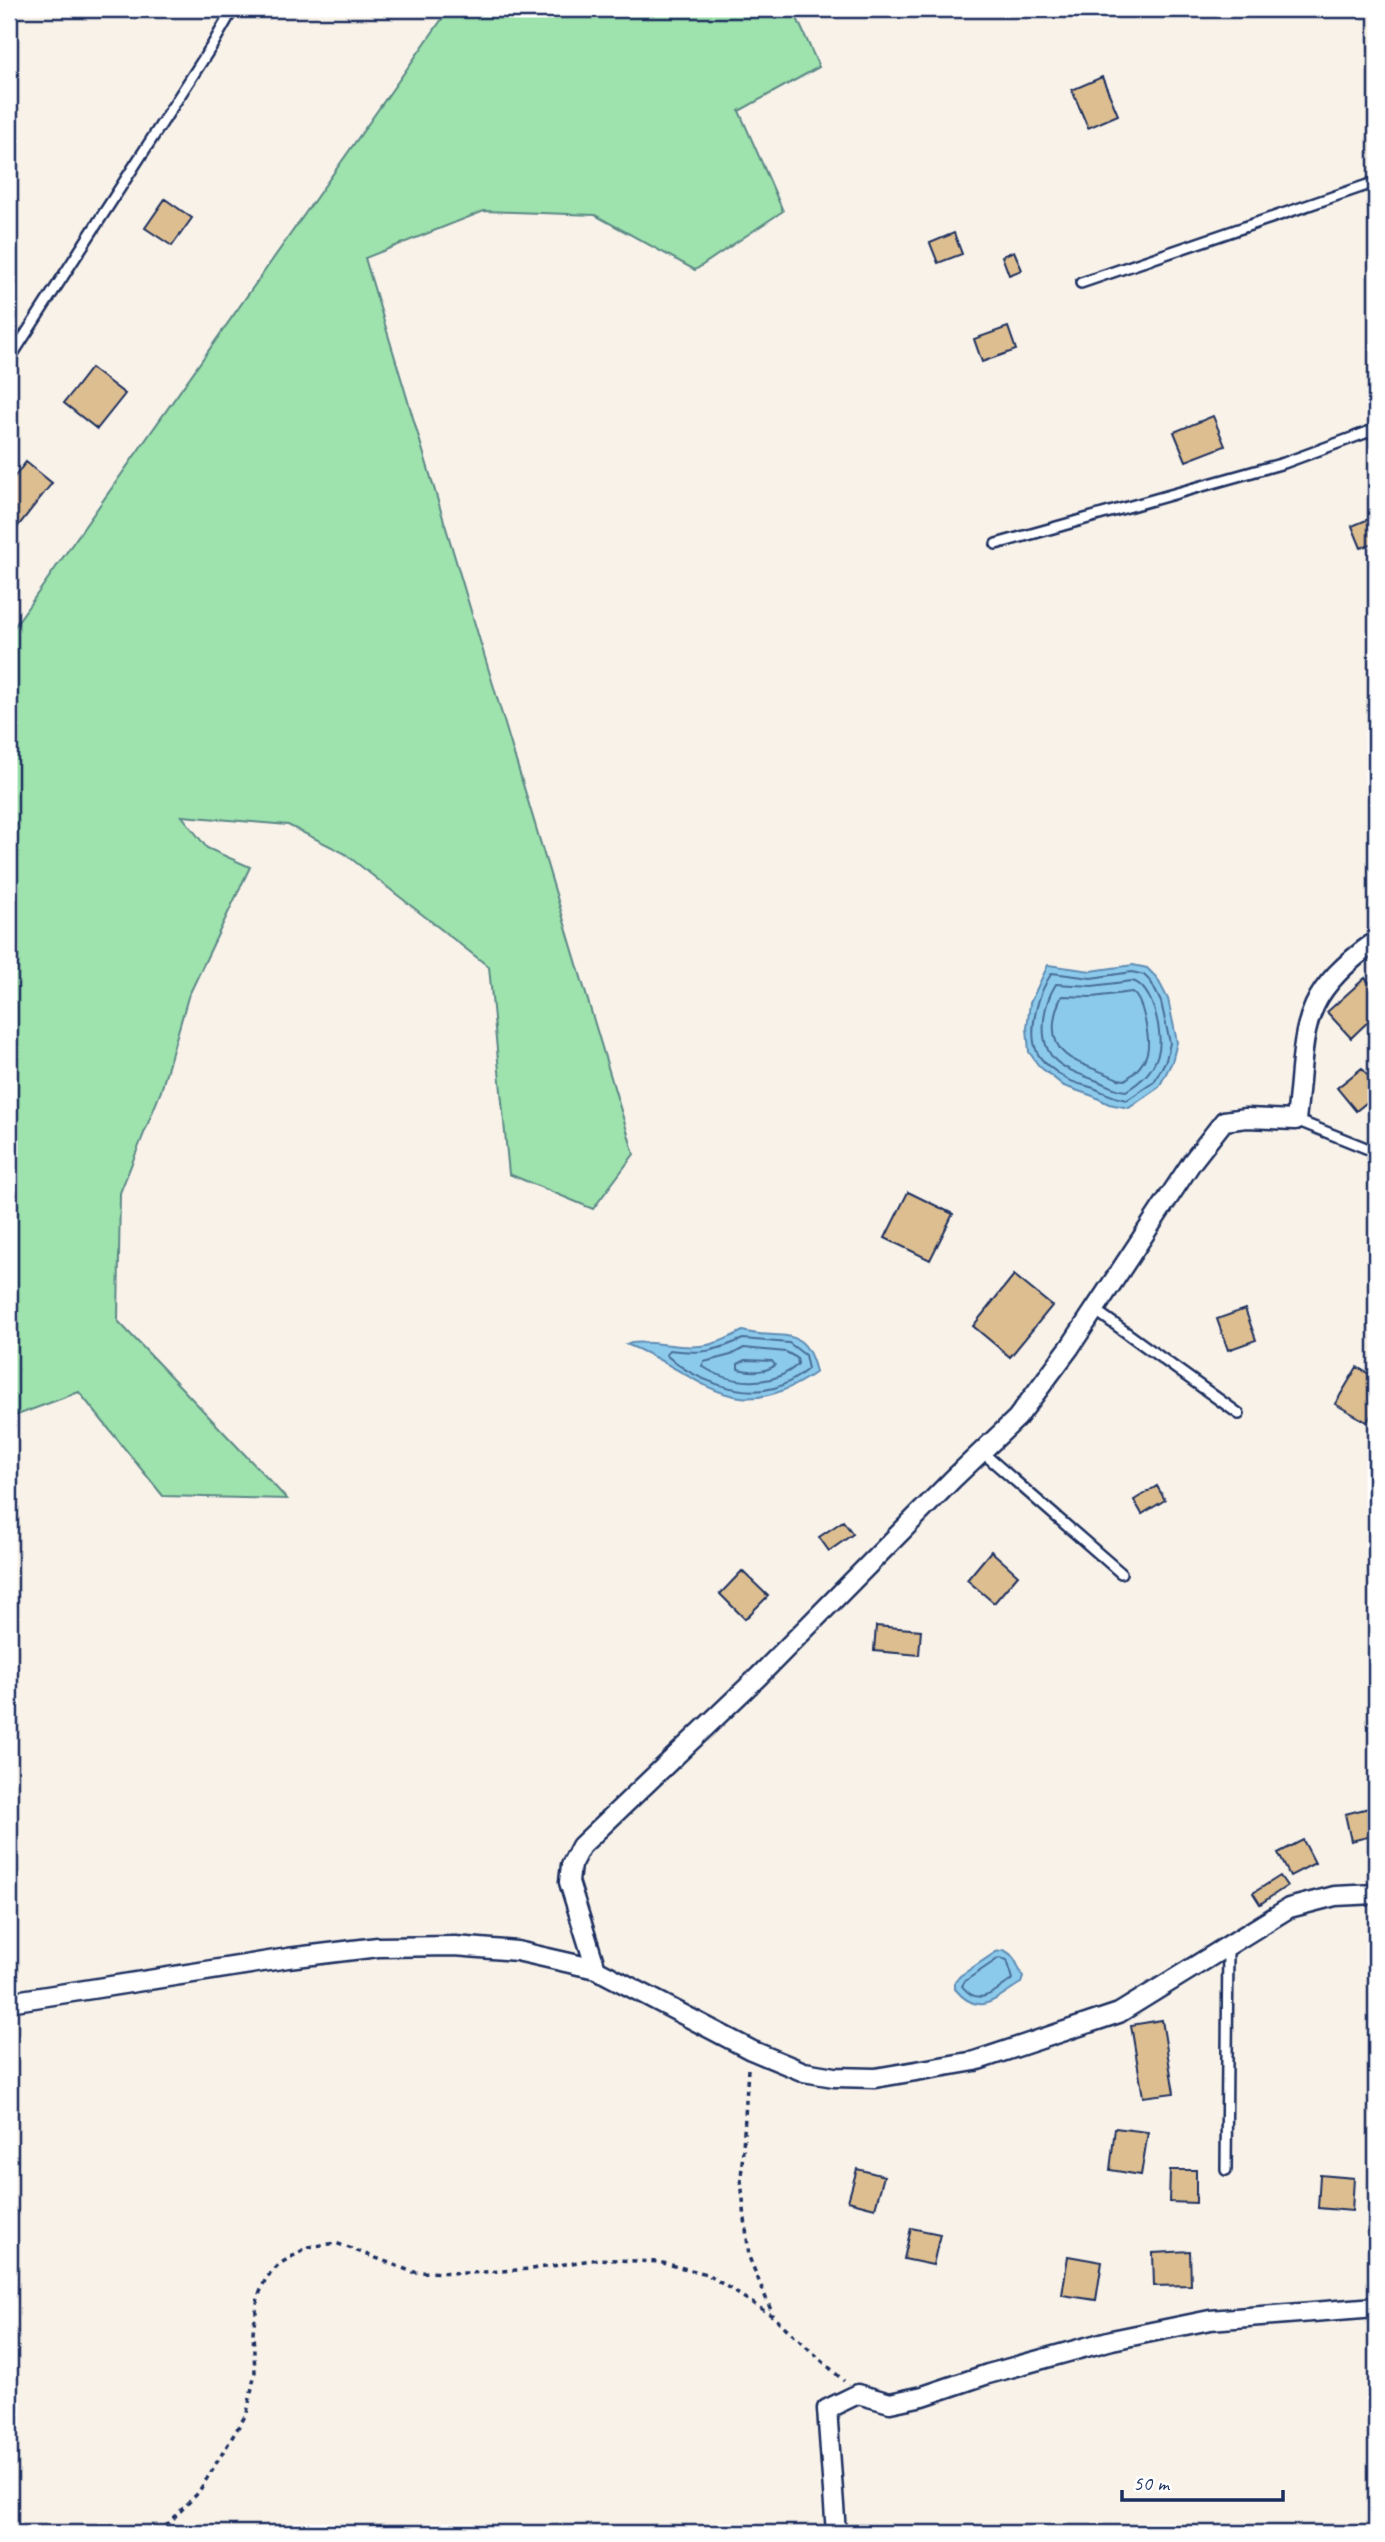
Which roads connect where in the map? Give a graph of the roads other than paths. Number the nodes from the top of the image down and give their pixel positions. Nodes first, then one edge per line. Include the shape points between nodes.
1 (233, 9) edge
2 (1376, 182) edge
3 (1081, 283) dead end
4 (9, 360) edge
5 (1376, 429) edge
6 (996, 544) dead end
7 (1376, 941) edge
8 (1296, 1120) junction
9 (1376, 1152) edge
10 (1096, 1310) junction
11 (1239, 1414) dead end
12 (982, 1452) junction
13 (1121, 1573) dead end
14 (1376, 1894) edge
15 (1228, 1945) junction
16 (596, 1969) junction
17 (9, 2002) edge
18 (1226, 2170) dead end
19 (1376, 2307) edge
20 (836, 2533) edge

1 - 4 lane
2 - 3 lane
5 - 6 lane via 1284,463
7 - 8 street via 1351,959 1321,992 1307,1020
8 - 9 lane
8 - 10 street via 1224,1121 1192,1162
10 - 11 lane
10 - 12 street via 1017,1418
12 - 13 lane
12 - 16 street via 758,1677 581,1846 570,1865 569,1882
14 - 15 street via 1335,1896 1289,1908
15 - 16 street via 1119,2013 975,2062 875,2078 804,2073
15 - 18 lane
16 - 17 street via 517,1951 378,1947
19 - 20 street via 1210,2320 1112,2340 912,2399 890,2403 858,2394 827,2409

